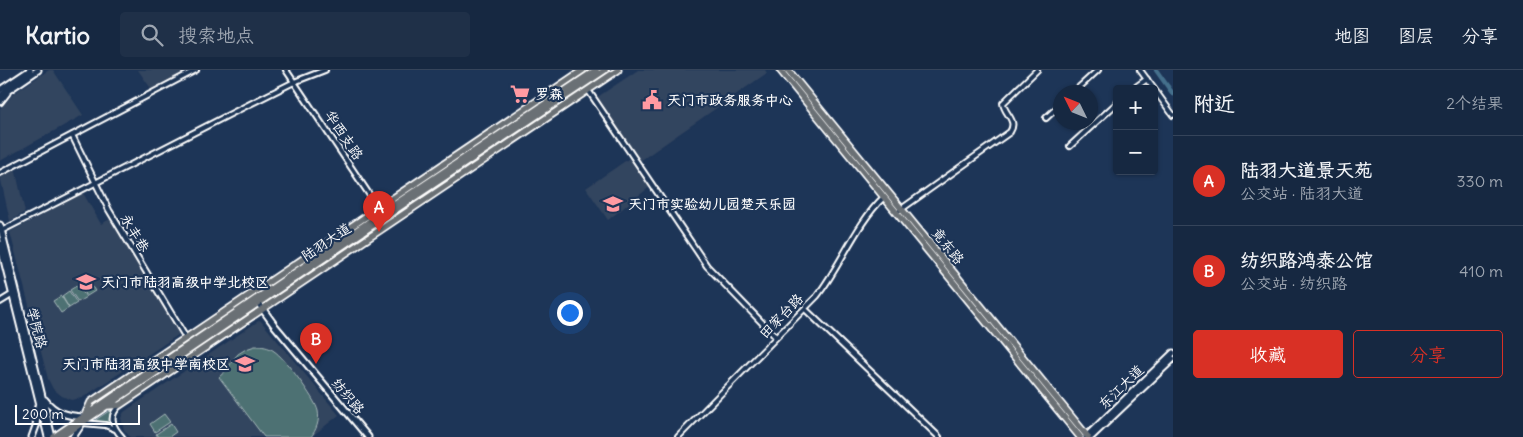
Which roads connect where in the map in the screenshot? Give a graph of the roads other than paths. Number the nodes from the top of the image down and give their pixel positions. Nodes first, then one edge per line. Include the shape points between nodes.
1 (30, 70) edge
2 (38, 70) edge
3 (196, 70) edge
4 (286, 70) edge
5 (325, 70) edge
6 (583, 70) edge
7 (596, 70) edge
8 (606, 70) edge
9 (618, 70) edge
10 (780, 70) edge
11 (788, 70) edge
12 (1037, 70) edge
13 (1098, 70) edge
14 (1140, 70) edge
15 (1147, 79) junction
16 (294, 82) junction
17 (1082, 85) edge
18 (1139, 85) edge
19 (1151, 85) edge
20 (0, 86) edge
21 (9, 87) junction
22 (0, 90) edge
23 (588, 90) junction
24 (1158, 94) edge
25 (0, 96) edge
26 (0, 102) edge
27 (1113, 107) edge
28 (1053, 112) edge
29 (1173, 114) edge
30 (1046, 118) dead end
31 (72, 135) junction
32 (1070, 146) dead end
33 (0, 173) edge
34 (95, 184) junction
35 (884, 198) junction
36 (380, 210) junction
37 (899, 211) junction
38 (0, 225) edge
39 (1, 232) junction
40 (0, 244) edge
41 (13, 293) junction
42 (251, 294) junction
43 (257, 301) junction
44 (0, 302) edge
45 (262, 309) junction
46 (805, 309) junction
47 (776, 337) junction
48 (186, 338) junction
49 (1173, 353) edge
50 (1173, 359) edge
51 (41, 398) junction
52 (120, 405) junction
53 (105, 407) junction
54 (83, 420) junction
55 (115, 429) junction
56 (32, 437) edge
57 (48, 437) edge
58 (53, 437) edge
59 (61, 437) edge
60 (73, 437) edge
61 (122, 437) edge
62 (368, 437) edge
63 (678, 437) edge
64 (939, 437) edge
65 (1080, 437) edge
66 (1088, 437) edge

1 - 21 main road
2 - 21 main road
3 - 31 street
4 - 16 street, 华西支路
5 - 16 street
6 - 36 main road
7 - 36 main road, 陆羽大道
8 - 43 main road, 陆羽大道
9 - 23 main road
10 - 35 main road, 竟东路
11 - 37 main road, 竟东路
12 - 37 street via 1003,102 1013,120 1010,132
13 - 17 street
14 - 15 street
15 - 18 street
15 - 19 street
16 - 34 street
16 - 36 street, 华西支路
20 - 21 main road
21 - 22 main road
21 - 25 main road
21 - 26 main road
23 - 45 main road
23 - 47 street via 707,266
24 - 29 street
27 - 32 street
28 - 30 street
31 - 33 street
31 - 34 street, 永丰巷
34 - 39 street
34 - 48 street, 永丰巷
35 - 37 main road, 竟东路
35 - 46 street, 田家台路 via 869,213 823,288
36 - 42 main road
36 - 43 main road, 陆羽大道
37 - 65 main road, 竟东路
37 - 66 main road, 竟东路
38 - 39 main road, 学院路
39 - 41 main road, 学院路
40 - 41 main road, 学院路
41 - 44 street
41 - 51 main road, 学院路
42 - 43 main road, 纺织路
42 - 48 main road
43 - 45 main road, 纺织路
43 - 53 main road, 陆羽大道
43 - 54 main road, 陆羽大道
45 - 52 main road
45 - 62 main road, 纺织路
46 - 47 street, 田家台路
46 - 64 street
47 - 63 street, 田家台路
48 - 54 main road via 91,402
49 - 66 main road, 东江大道
50 - 66 main road, 东江大道
51 - 54 main road via 56,411
51 - 56 main road
51 - 57 main road, 学院路
51 - 58 main road, 学院路
52 - 53 main road
52 - 55 street via 112,417
53 - 54 main road, 陆羽大道
54 - 55 street
54 - 58 main road, 陆羽大道
54 - 59 main road, 陆羽大道
54 - 60 main road
55 - 61 street

